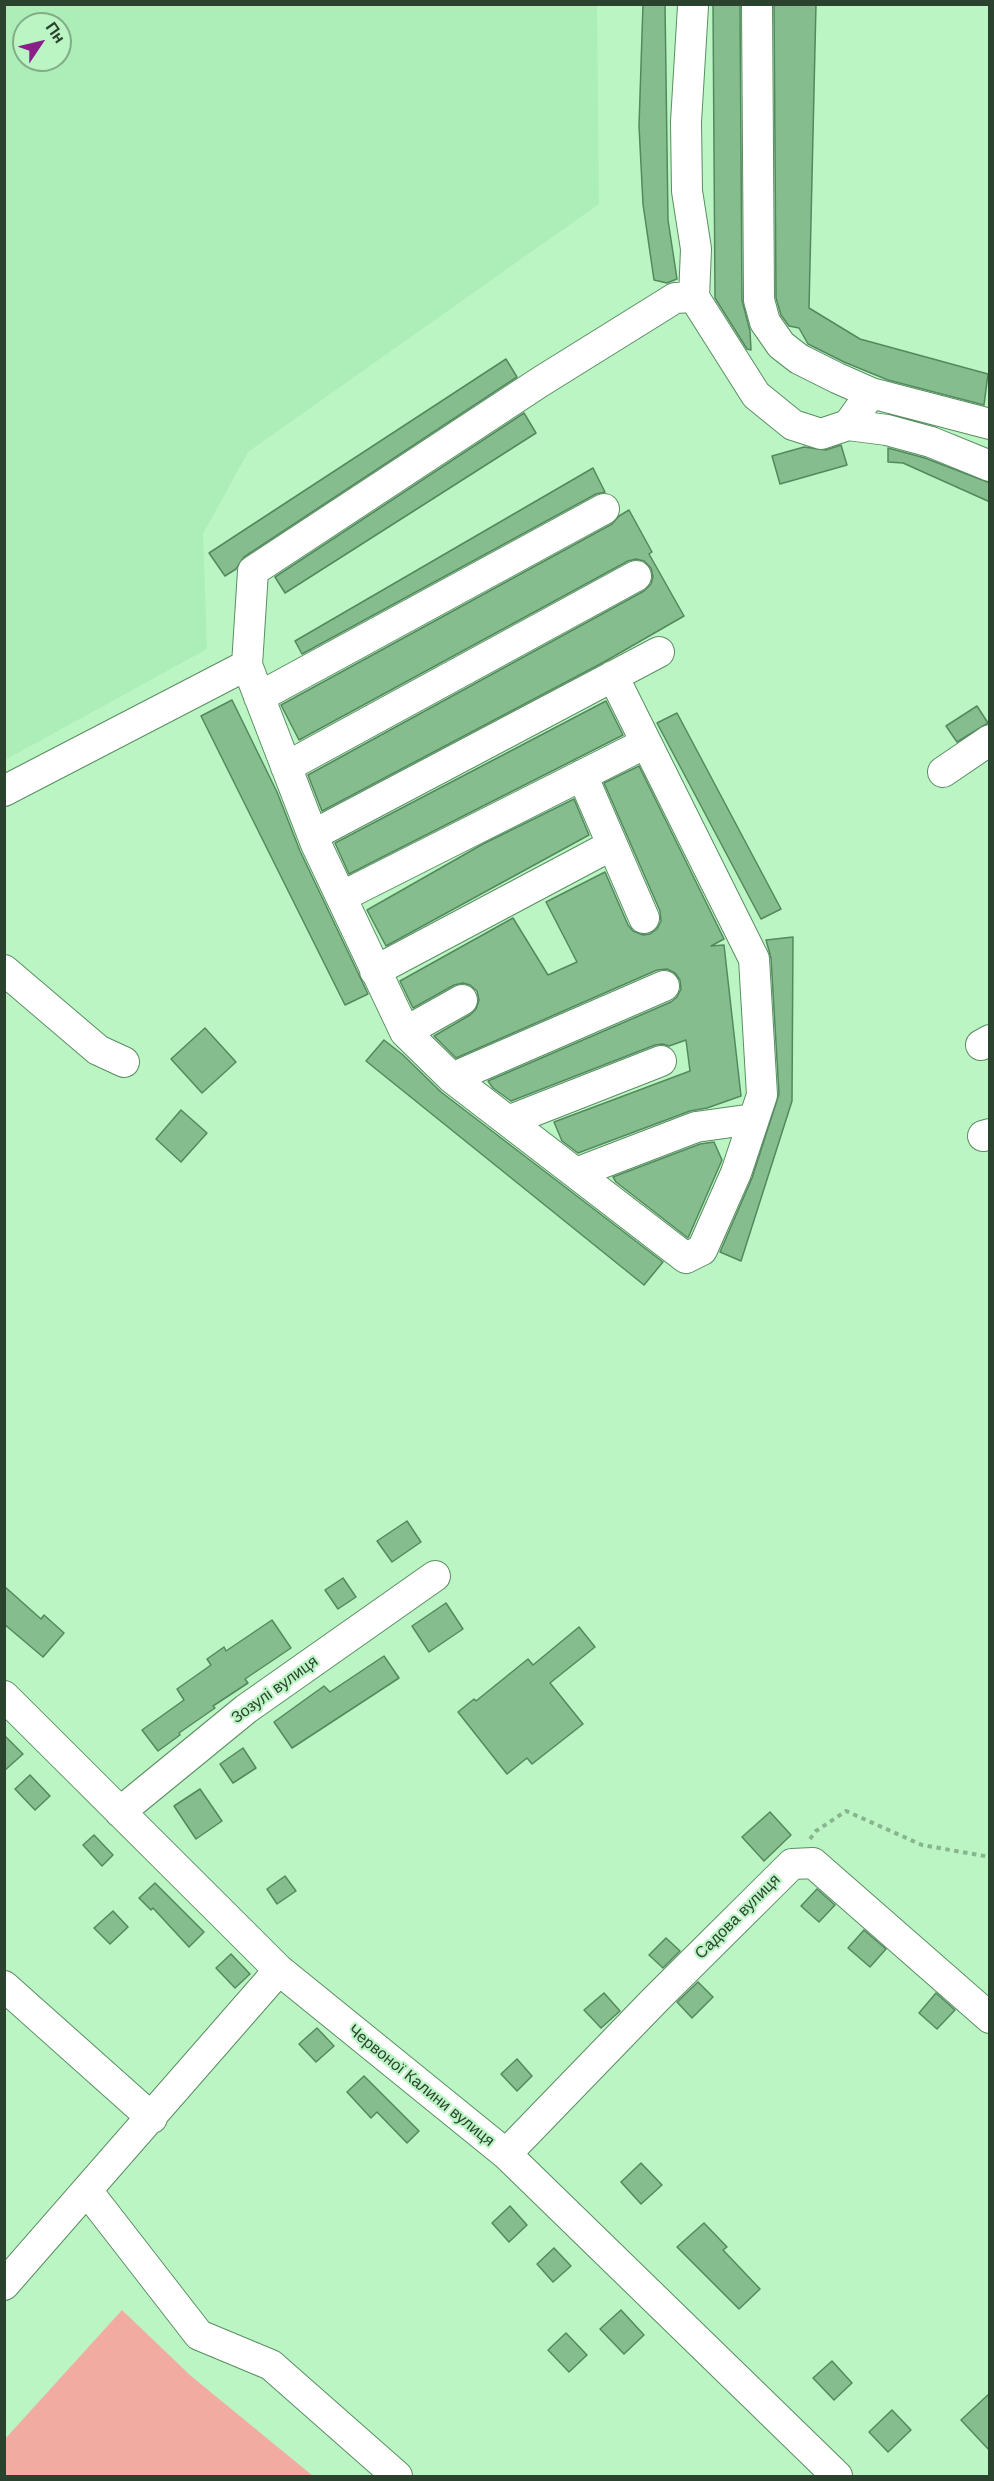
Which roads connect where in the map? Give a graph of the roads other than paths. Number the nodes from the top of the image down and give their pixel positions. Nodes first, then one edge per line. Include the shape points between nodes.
1 (757, 5) edge
2 (693, 6) edge
3 (694, 297) junction
4 (871, 393) junction
5 (990, 424) edge
6 (848, 425) junction
7 (990, 466) edge
8 (604, 509) dead end
9 (636, 576) dead end
10 (659, 652) dead end
11 (247, 665) junction
12 (613, 676) junction
13 (259, 697) junction
14 (990, 740) edge
15 (646, 743) junction
16 (286, 767) junction
17 (943, 772) dead end
18 (582, 776) junction
19 (4, 791) edge
20 (313, 835) junction
21 (612, 845) junction
22 (341, 897) junction
23 (644, 918) dead end
24 (4, 970) edge
25 (375, 971) junction
26 (664, 986) dead end
27 (462, 1000) dead end
28 (405, 1032) junction
29 (661, 1061) dead end
30 (124, 1062) dead end
31 (452, 1078) junction
32 (753, 1119) junction
33 (508, 1121) junction
34 (576, 1173) junction
35 (435, 1576) dead end
36 (4, 1696) edge
37 (120, 1812) junction
38 (279, 1970) junction
39 (4, 1986) edge
40 (990, 2018) edge
41 (152, 2118) junction
42 (506, 2154) junction
43 (88, 2192) junction
44 (4, 2285) edge
45 (397, 2476) edge
46 (837, 2476) edge

1 - 4 street via 759,300 765,322 781,345 799,359
2 - 3 street via 686,122 687,180 696,249
3 - 6 street via 756,395 793,425 821,434
3 - 11 street via 675,298 253,571
4 - 5 street
4 - 6 street
6 - 7 street via 931,442
8 - 13 street
9 - 16 street
10 - 12 street
11 - 13 street
11 - 19 street
12 - 15 street
12 - 20 street
13 - 16 street
14 - 17 street
15 - 18 street
15 - 32 street via 754,959 762,1095
16 - 20 street
18 - 21 street
18 - 22 street
20 - 22 street
21 - 23 street
21 - 25 street
22 - 25 street
24 - 30 street via 98,1050
25 - 28 street
26 - 31 street
27 - 28 street
28 - 31 street
29 - 33 street
31 - 33 street
32 - 34 street via 696,1127
32 - 34 street via 736,1173 702,1250 686,1258
33 - 34 street
35 - 37 street, Зозулі вулиця via 246,1709
36 - 37 street, Червоної Калини вулиця
37 - 38 street, Червоної Калини вулиця
38 - 41 street
38 - 42 street, Червоної Калини вулиця
39 - 41 street
40 - 42 street, Садова вулиця via 813,1863 792,1864
41 - 43 street
42 - 46 street, Червоної Калини вулиця
43 - 44 street
43 - 45 street via 199,2335 271,2365

